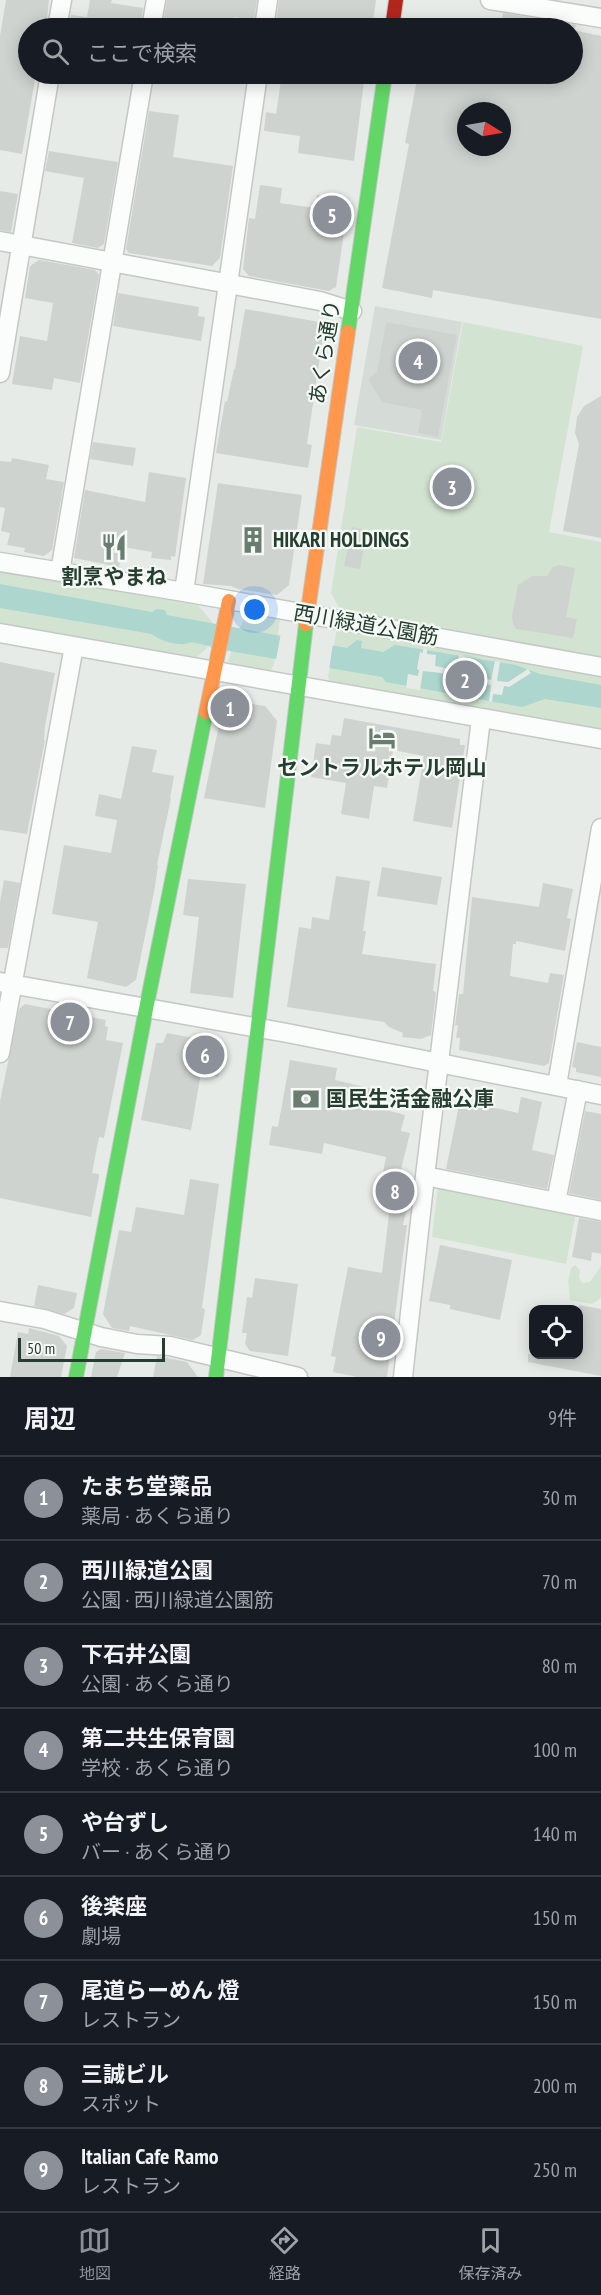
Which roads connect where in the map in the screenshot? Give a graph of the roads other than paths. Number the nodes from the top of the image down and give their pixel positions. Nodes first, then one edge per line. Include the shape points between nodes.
1 (62, 0) edge
2 (156, 0) edge
3 (268, 0) edge
4 (396, 0) edge
5 (490, 0) edge
6 (59, 18) edge
7 (153, 18) edge
8 (265, 18) edge
9 (393, 18) edge
10 (601, 18) edge
11 (48, 84) edge
12 (142, 84) edge
13 (257, 84) edge
14 (385, 84) edge
15 (0, 241) edge
16 (20, 245) junction
17 (113, 261) junction
18 (229, 284) junction
19 (352, 311) junction
20 (0, 373) edge
21 (0, 562) edge
22 (60, 572) junction
23 (184, 592) junction
24 (228, 601) junction
25 (308, 614) junction
26 (0, 633) edge
27 (74, 646) junction
28 (601, 667) edge
29 (215, 671) junction
30 (300, 687) junction
31 (482, 719) junction
32 (601, 739) edge
33 (601, 828) edge
34 (7, 984) edge
35 (146, 1009) junction
36 (258, 1028) junction
37 (0, 1053) edge
38 (438, 1064) junction
39 (557, 1085) junction
40 (578, 1090) junction
41 (601, 1095) edge
42 (425, 1176) junction
43 (556, 1202) junction
44 (601, 1211) edge
45 (0, 1311) edge
46 (85, 1332) junction
47 (219, 1357) junction
48 (76, 1377) edge
49 (216, 1377) edge
50 (298, 1377) edge
51 (403, 1377) edge

1 - 6 street
2 - 7 street
3 - 8 street
4 - 9 street
5 - 10 street
11 - 16 street
12 - 17 street
13 - 18 street
14 - 19 street, あくら通り
15 - 16 street
16 - 17 street
16 - 20 street
17 - 18 street
17 - 22 street
18 - 19 street via 320,300
18 - 23 street
19 - 25 street, あくら通り
21 - 22 street, 西川緑道公園筋
22 - 23 street, 西川緑道公園筋
23 - 24 street, 西川緑道公園筋
24 - 25 street, 西川緑道公園筋
24 - 29 street
25 - 28 street, 西川緑道公園筋
25 - 30 street, あくら通り
26 - 27 street
27 - 29 street
27 - 34 street
29 - 30 street
29 - 35 street
30 - 31 street
30 - 36 street, あくら通り
31 - 32 street
31 - 38 street
33 - 39 street
34 - 35 street
34 - 37 street
35 - 36 street
35 - 46 street
36 - 38 street
36 - 47 street, あくら通り
38 - 39 street
38 - 42 street
39 - 40 street
40 - 41 street
40 - 43 street
42 - 43 street
42 - 51 street
43 - 44 street
45 - 46 street
46 - 47 street
46 - 48 street
47 - 49 street, あくら通り
47 - 50 street

